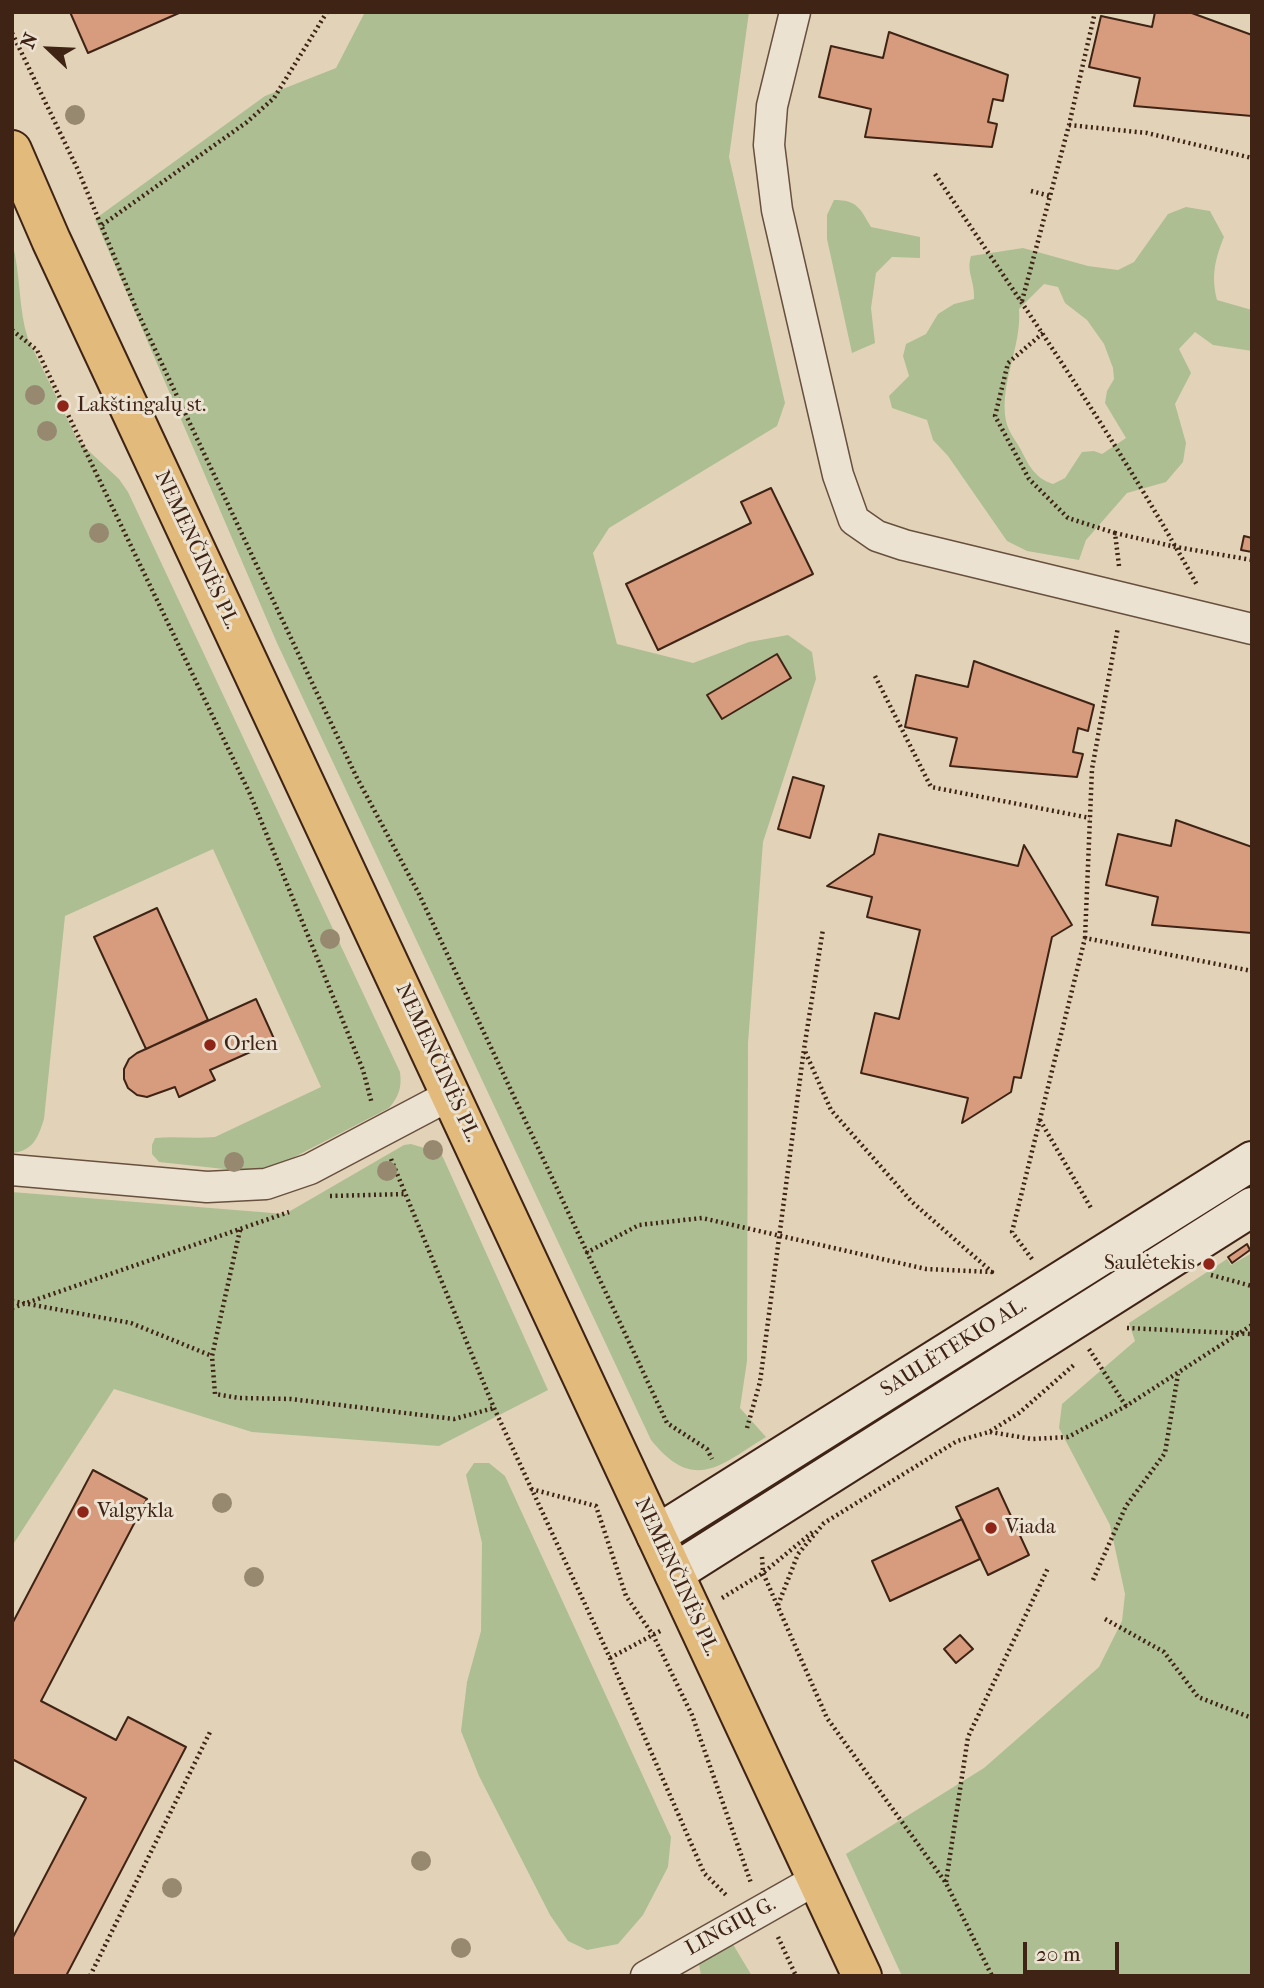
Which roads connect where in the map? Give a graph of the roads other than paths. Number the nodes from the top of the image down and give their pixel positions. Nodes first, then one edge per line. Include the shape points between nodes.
1 (794, 12) edge
2 (12, 150) edge
3 (12, 207) edge
4 (51, 240) junction
5 (1252, 629) edge
6 (452, 1094) junction
7 (1252, 1161) edge
8 (12, 1170) edge
9 (1252, 1207) edge
10 (656, 1535) junction
11 (674, 1573) junction
12 (817, 1878) junction
13 (646, 1976) edge
14 (862, 1976) edge

1 - 5 street via 772,106 769,145 777,211 838,475 854,520 877,536 904,545
2 - 4 main road, NEMENČINĖS PL.
3 - 4 main road
4 - 6 main road, NEMENČINĖS PL.
6 - 8 street via 310,1170 266,1184 207,1187
6 - 10 main road, NEMENČINĖS PL.
7 - 10 main road, SAULĖTEKIO AL.
9 - 11 main road, SAULĖTEKIO AL.
10 - 11 main road, NEMENČINĖS PL.
11 - 12 main road, NEMENČINĖS PL.
12 - 13 street, LINGIŲ G.
12 - 14 main road, NEMENČINĖS PL.

